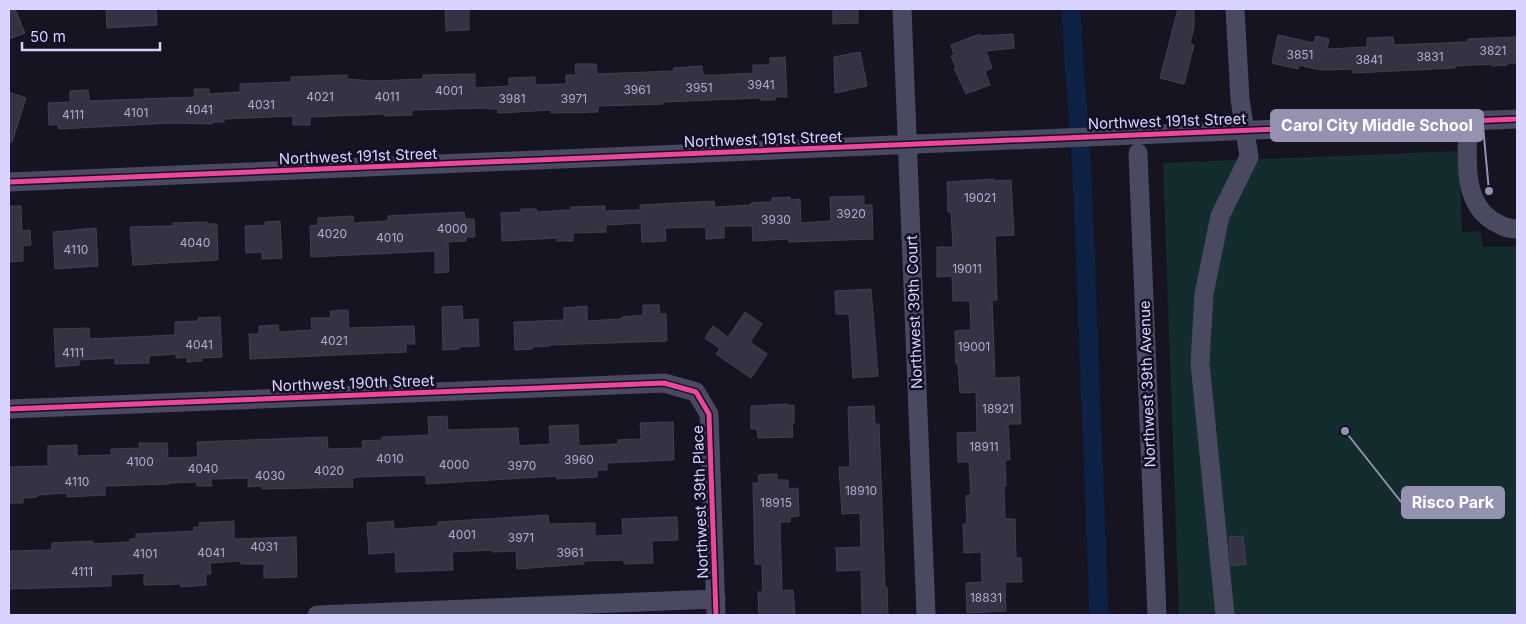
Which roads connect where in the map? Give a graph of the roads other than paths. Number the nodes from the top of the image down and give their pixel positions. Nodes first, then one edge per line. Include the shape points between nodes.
1 (902, 9) edge
2 (1235, 9) edge
3 (1517, 119) edge
4 (1468, 121) junction
5 (1244, 131) junction
6 (908, 146) junction
7 (1138, 153) dead end
8 (9, 182) edge
9 (1517, 229) edge
10 (696, 392) joint
11 (9, 409) edge
12 (716, 607) edge
13 (317, 615) edge
14 (926, 615) edge
15 (1157, 615) edge
16 (1225, 615) edge

1 - 6 street, Northwest 39th Court
2 - 5 street
3 - 4 street, Northwest 191st Street
4 - 5 street, Northwest 191st Street
4 - 9 street via 1468,181 1473,201 1487,217 1506,229
5 - 6 street, Northwest 191st Street
5 - 16 street via 1249,157 1220,216 1204,294 1200,363
6 - 8 street, Northwest 191st Street
6 - 14 street, Northwest 39th Court
7 - 15 street, Northwest 39th Avenue
10 - 11 street, Northwest 190th Street via 664,383
10 - 12 street, Northwest 39th Place via 710,414
12 - 13 street

